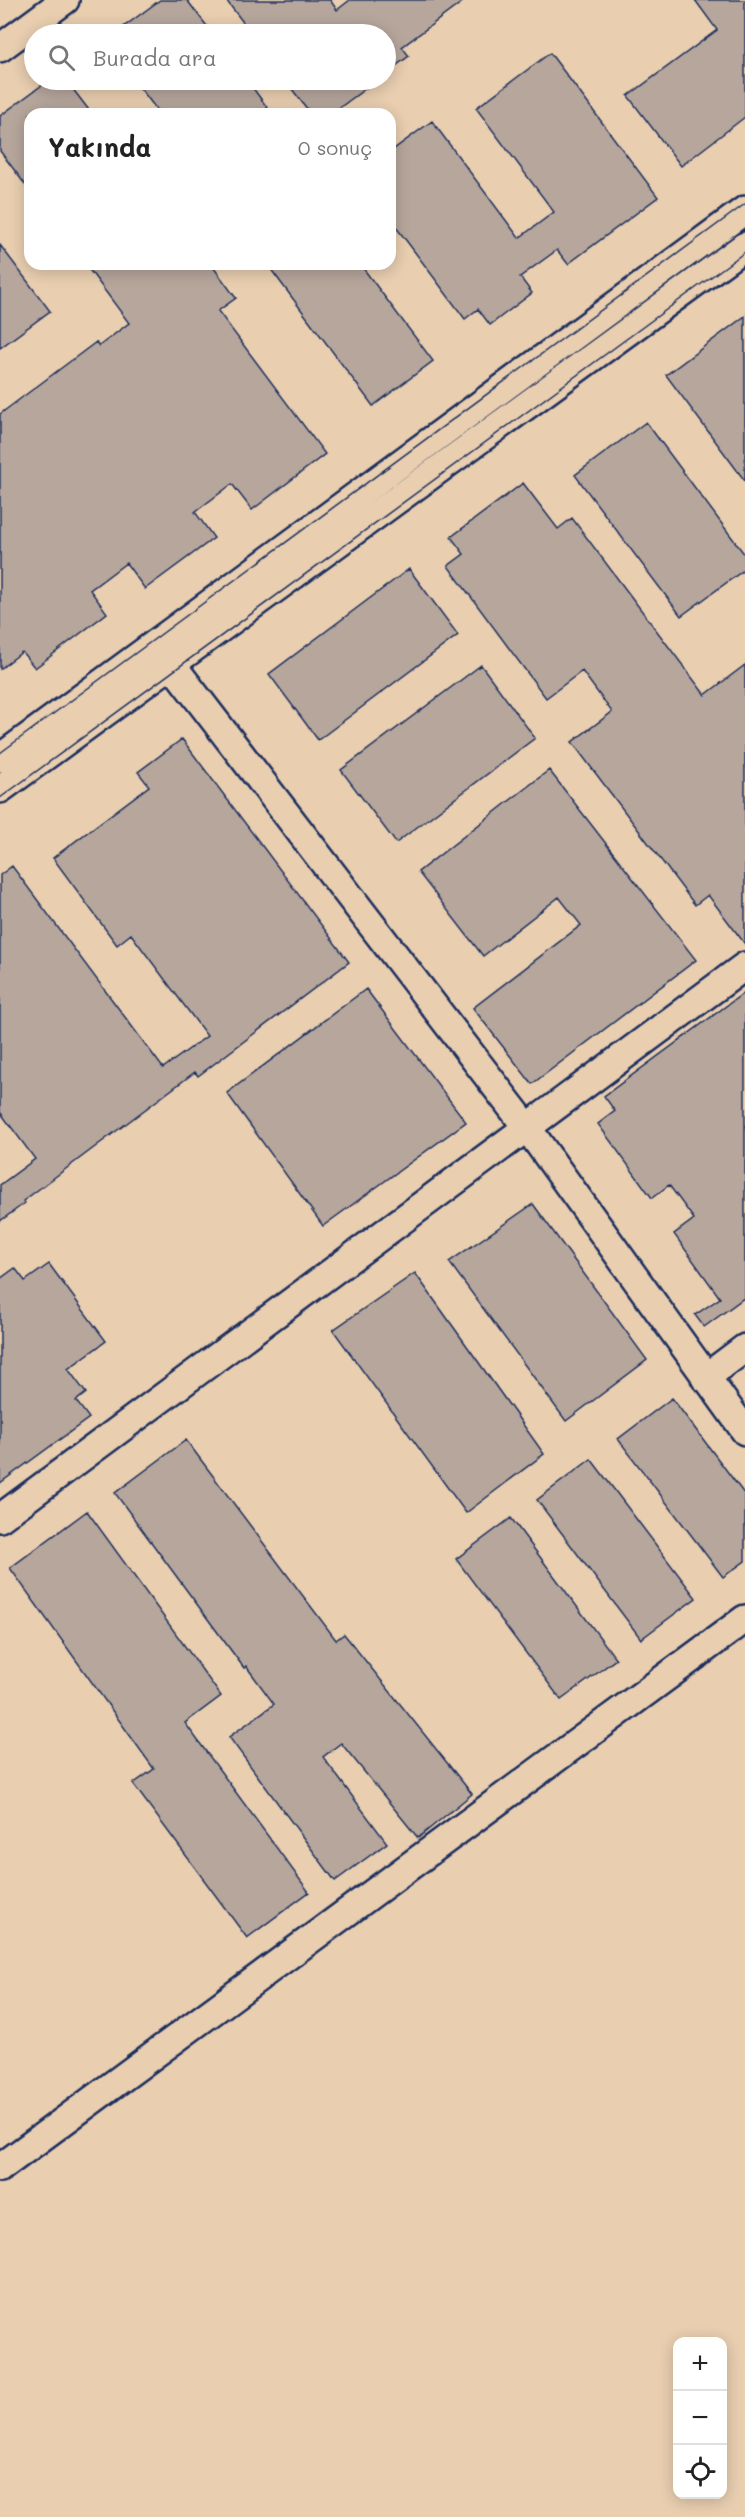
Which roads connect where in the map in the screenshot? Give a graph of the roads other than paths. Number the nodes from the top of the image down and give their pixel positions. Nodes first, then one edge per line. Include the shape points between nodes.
1 (65, 0) edge
2 (32, 24) edge
3 (24, 30) edge
4 (0, 48) edge
5 (745, 210) edge
6 (745, 246) edge
7 (164, 653) junction
8 (0, 759) edge
9 (0, 789) edge
10 (745, 966) edge
11 (526, 1126) junction
12 (745, 1348) edge
13 (705, 1378) junction
14 (745, 1431) edge
15 (0, 1518) edge
16 (745, 1619) edge
17 (0, 2168) edge

1 - 2 street
3 - 4 street
5 - 7 street
6 - 7 street
7 - 8 street
7 - 9 street
7 - 11 street
10 - 11 street
11 - 13 street
11 - 15 street
12 - 13 street
13 - 14 street
16 - 17 street

